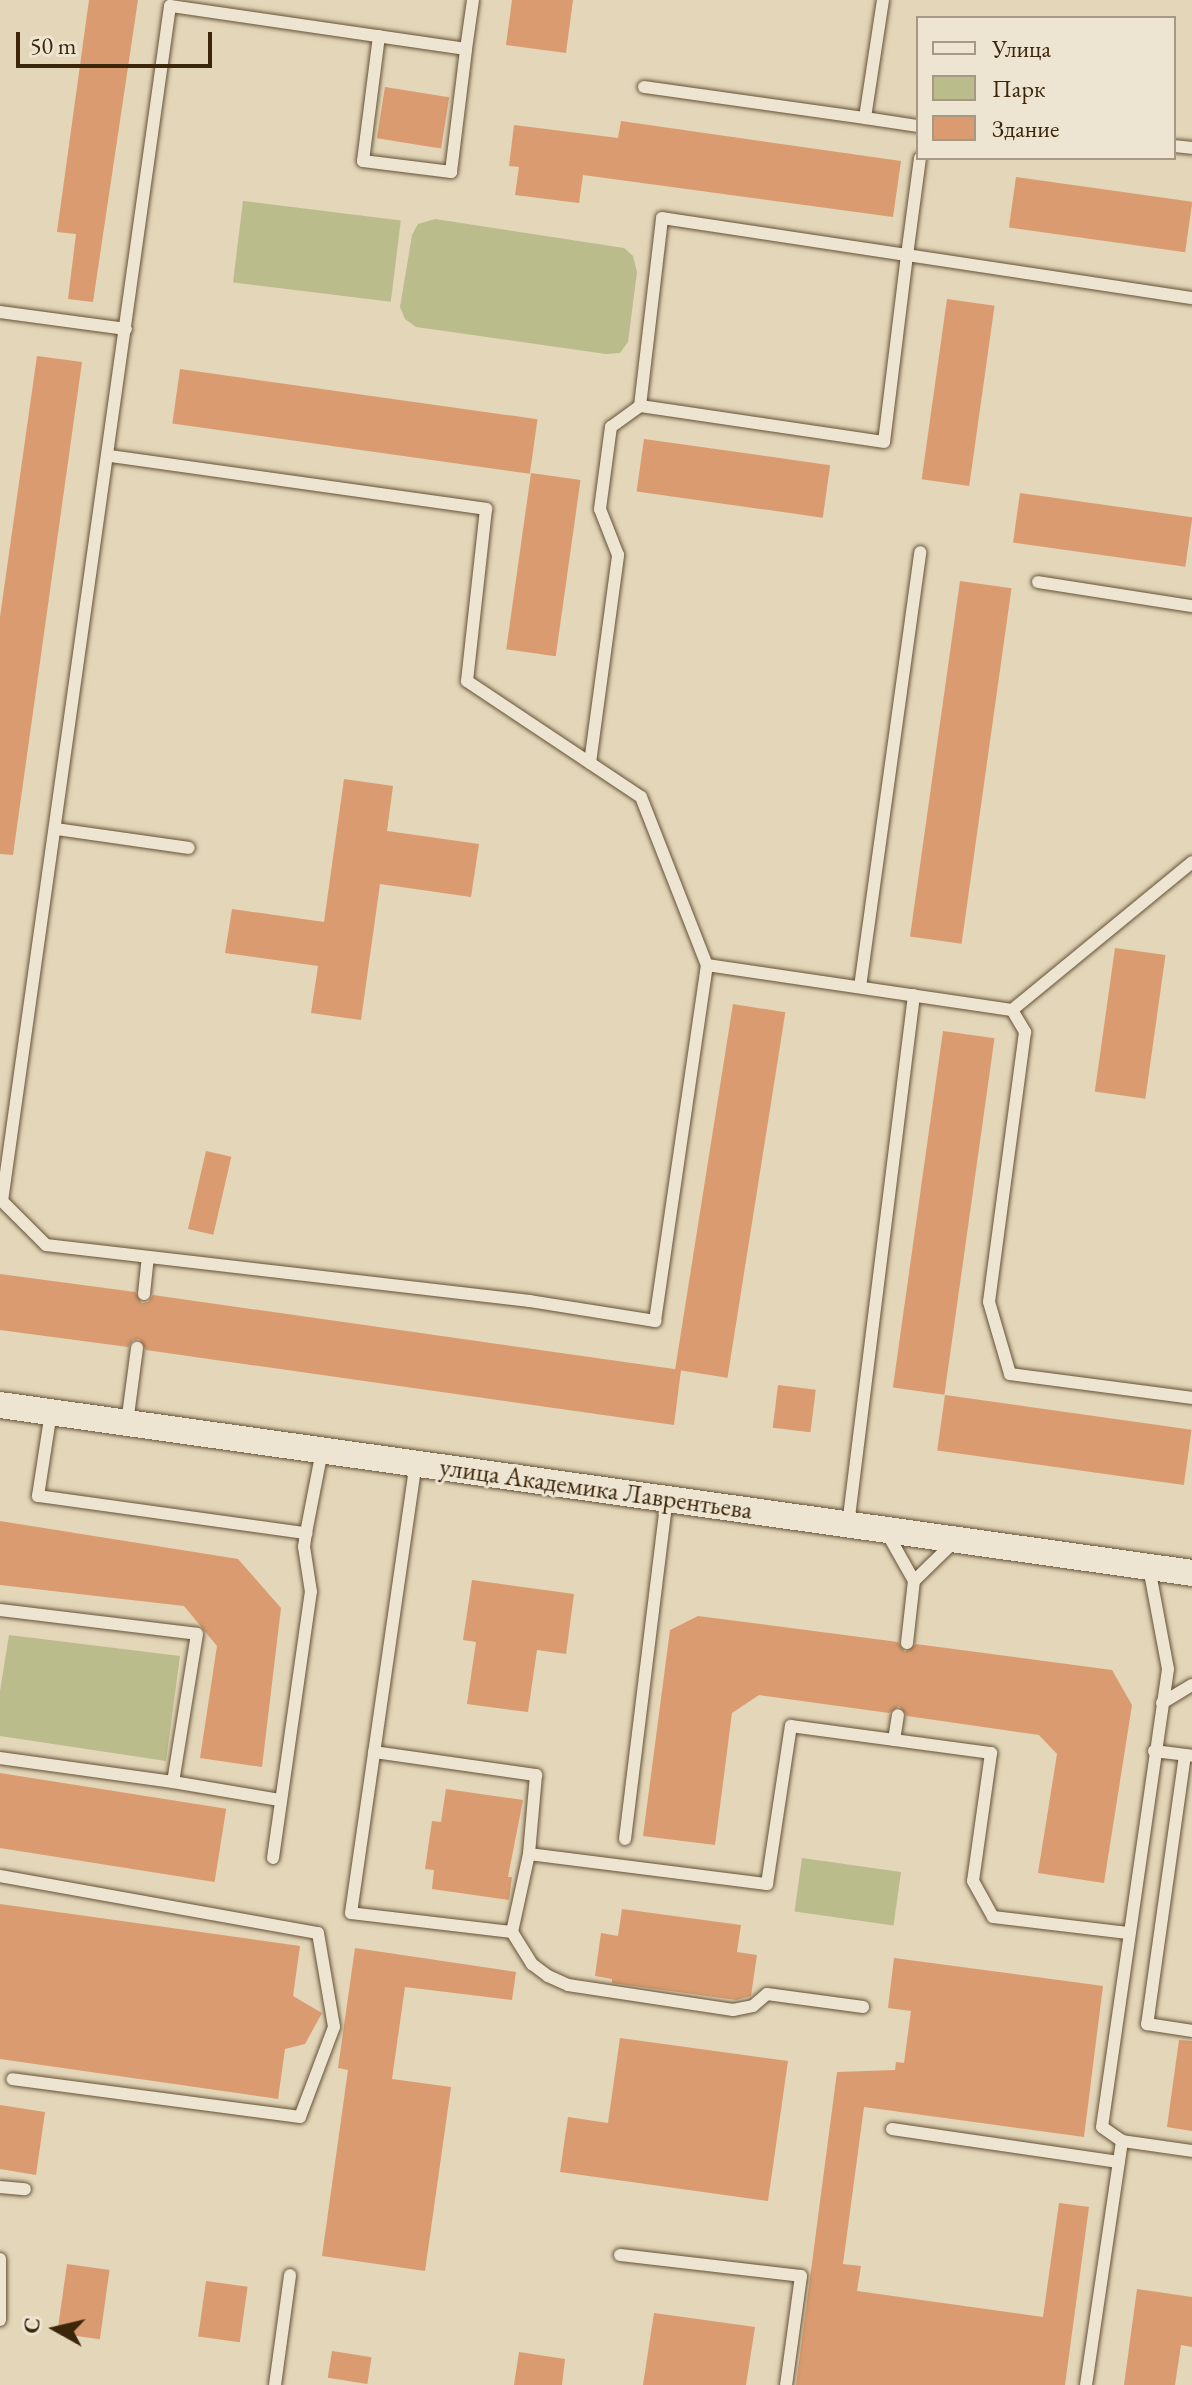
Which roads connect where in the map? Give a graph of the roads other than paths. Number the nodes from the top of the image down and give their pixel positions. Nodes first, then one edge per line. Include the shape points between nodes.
1 (473, 0) edge
2 (883, 0) edge
3 (379, 36) junction
4 (466, 49) junction
5 (644, 87) dead end
6 (865, 118) junction
7 (916, 126) edge
8 (920, 160) edge
9 (907, 255) junction
10 (1192, 298) edge
11 (0, 312) edge
12 (126, 329) junction
13 (640, 406) junction
14 (110, 456) junction
15 (920, 552) dead end
16 (1038, 582) dead end
17 (1192, 606) edge
18 (590, 763) junction
19 (56, 829) junction
20 (189, 848) dead end
21 (1192, 862) edge
22 (707, 965) junction
23 (860, 987) junction
24 (914, 995) junction
25 (1012, 1010) junction
26 (148, 1257) junction
27 (144, 1294) dead end
28 (137, 1348) dead end
29 (1192, 1398) edge
30 (0, 1405) edge
31 (51, 1412) junction
32 (127, 1423) junction
33 (322, 1451) junction
34 (416, 1464) junction
35 (667, 1499) junction
36 (848, 1525) junction
37 (885, 1530) junction
38 (306, 1533) junction
39 (956, 1540) junction
40 (1149, 1567) junction
41 (1192, 1573) edge
42 (914, 1581) junction
43 (0, 1610) edge
44 (907, 1643) dead end
45 (1192, 1685) edge
46 (1162, 1703) junction
47 (898, 1715) dead end
48 (894, 1740) junction
49 (1154, 1751) junction
50 (374, 1752) junction
51 (1189, 1756) edge
52 (0, 1758) edge
53 (173, 1782) junction
54 (279, 1800) junction
55 (625, 1839) dead end
56 (529, 1854) junction
57 (273, 1858) dead end
58 (0, 1876) edge
59 (512, 1932) junction
60 (1128, 1933) junction
61 (863, 2007) dead end
62 (1192, 2031) edge
63 (13, 2079) dead end
64 (892, 2129) dead end
65 (1122, 2141) junction
66 (1192, 2151) edge
67 (1119, 2162) junction
68 (0, 2187) edge
69 (25, 2189) dead end
70 (620, 2255) dead end
71 (0, 2259) edge
72 (290, 2275) dead end
73 (0, 2320) edge
74 (275, 2385) edge
75 (786, 2385) edge
76 (1086, 2385) edge

1 - 4 lane
2 - 6 lane
3 - 4 lane
3 - 4 lane via 363,161 451,172
3 - 12 lane via 170,6
5 - 6 lane
6 - 7 lane
8 - 9 lane
9 - 10 lane
9 - 13 lane via 884,442
9 - 13 lane via 662,218
11 - 12 lane
12 - 14 lane
13 - 18 lane via 611,427 600,509 618,555
14 - 18 lane via 486,509 467,681
14 - 19 lane
15 - 23 lane
16 - 17 lane
18 - 22 lane via 641,797
19 - 20 lane
19 - 26 lane via 2,1201 46,1245
21 - 25 lane
22 - 23 lane
22 - 26 lane via 655,1321 530,1301
23 - 24 lane
24 - 25 lane
24 - 36 lane
25 - 29 lane via 1025,1032 989,1302 1010,1374
26 - 27 lane
28 - 32 lane
30 - 31 street, улица Академика Лаврентьева
31 - 32 street, улица Академика Лаврентьева
31 - 38 lane via 38,1496
32 - 33 street, улица Академика Лаврентьева
33 - 34 street, улица Академика Лаврентьева
33 - 38 lane
34 - 35 street, улица Академика Лаврентьева
34 - 50 lane
35 - 36 street, улица Академика Лаврентьева
35 - 55 lane
36 - 37 street, улица Академика Лаврентьева
37 - 39 street, улица Академика Лаврентьева
37 - 42 lane
38 - 54 lane via 311,1592
39 - 40 street, улица Академика Лаврентьева
39 - 42 lane
40 - 41 street, улица Академика Лаврентьева
40 - 46 lane via 1168,1669
42 - 44 lane
43 - 53 lane via 197,1634
45 - 46 lane
46 - 49 lane
47 - 48 lane
48 - 56 lane via 791,1726 767,1884
48 - 60 lane via 991,1753 973,1881 993,1917
49 - 51 lane
49 - 60 lane
50 - 56 lane via 536,1775
50 - 59 lane via 351,1913
51 - 62 lane via 1147,2024
52 - 53 lane
53 - 54 lane
54 - 57 lane
56 - 59 lane
58 - 63 lane via 318,1933 334,2027 300,2117
59 - 61 lane via 532,1964 568,1985 733,2010 753,2006 767,1994
60 - 65 lane via 1102,2127
64 - 67 lane
65 - 66 lane
65 - 67 lane
67 - 76 lane
68 - 69 lane
70 - 75 lane via 801,2276
71 - 73 lane
72 - 74 lane

